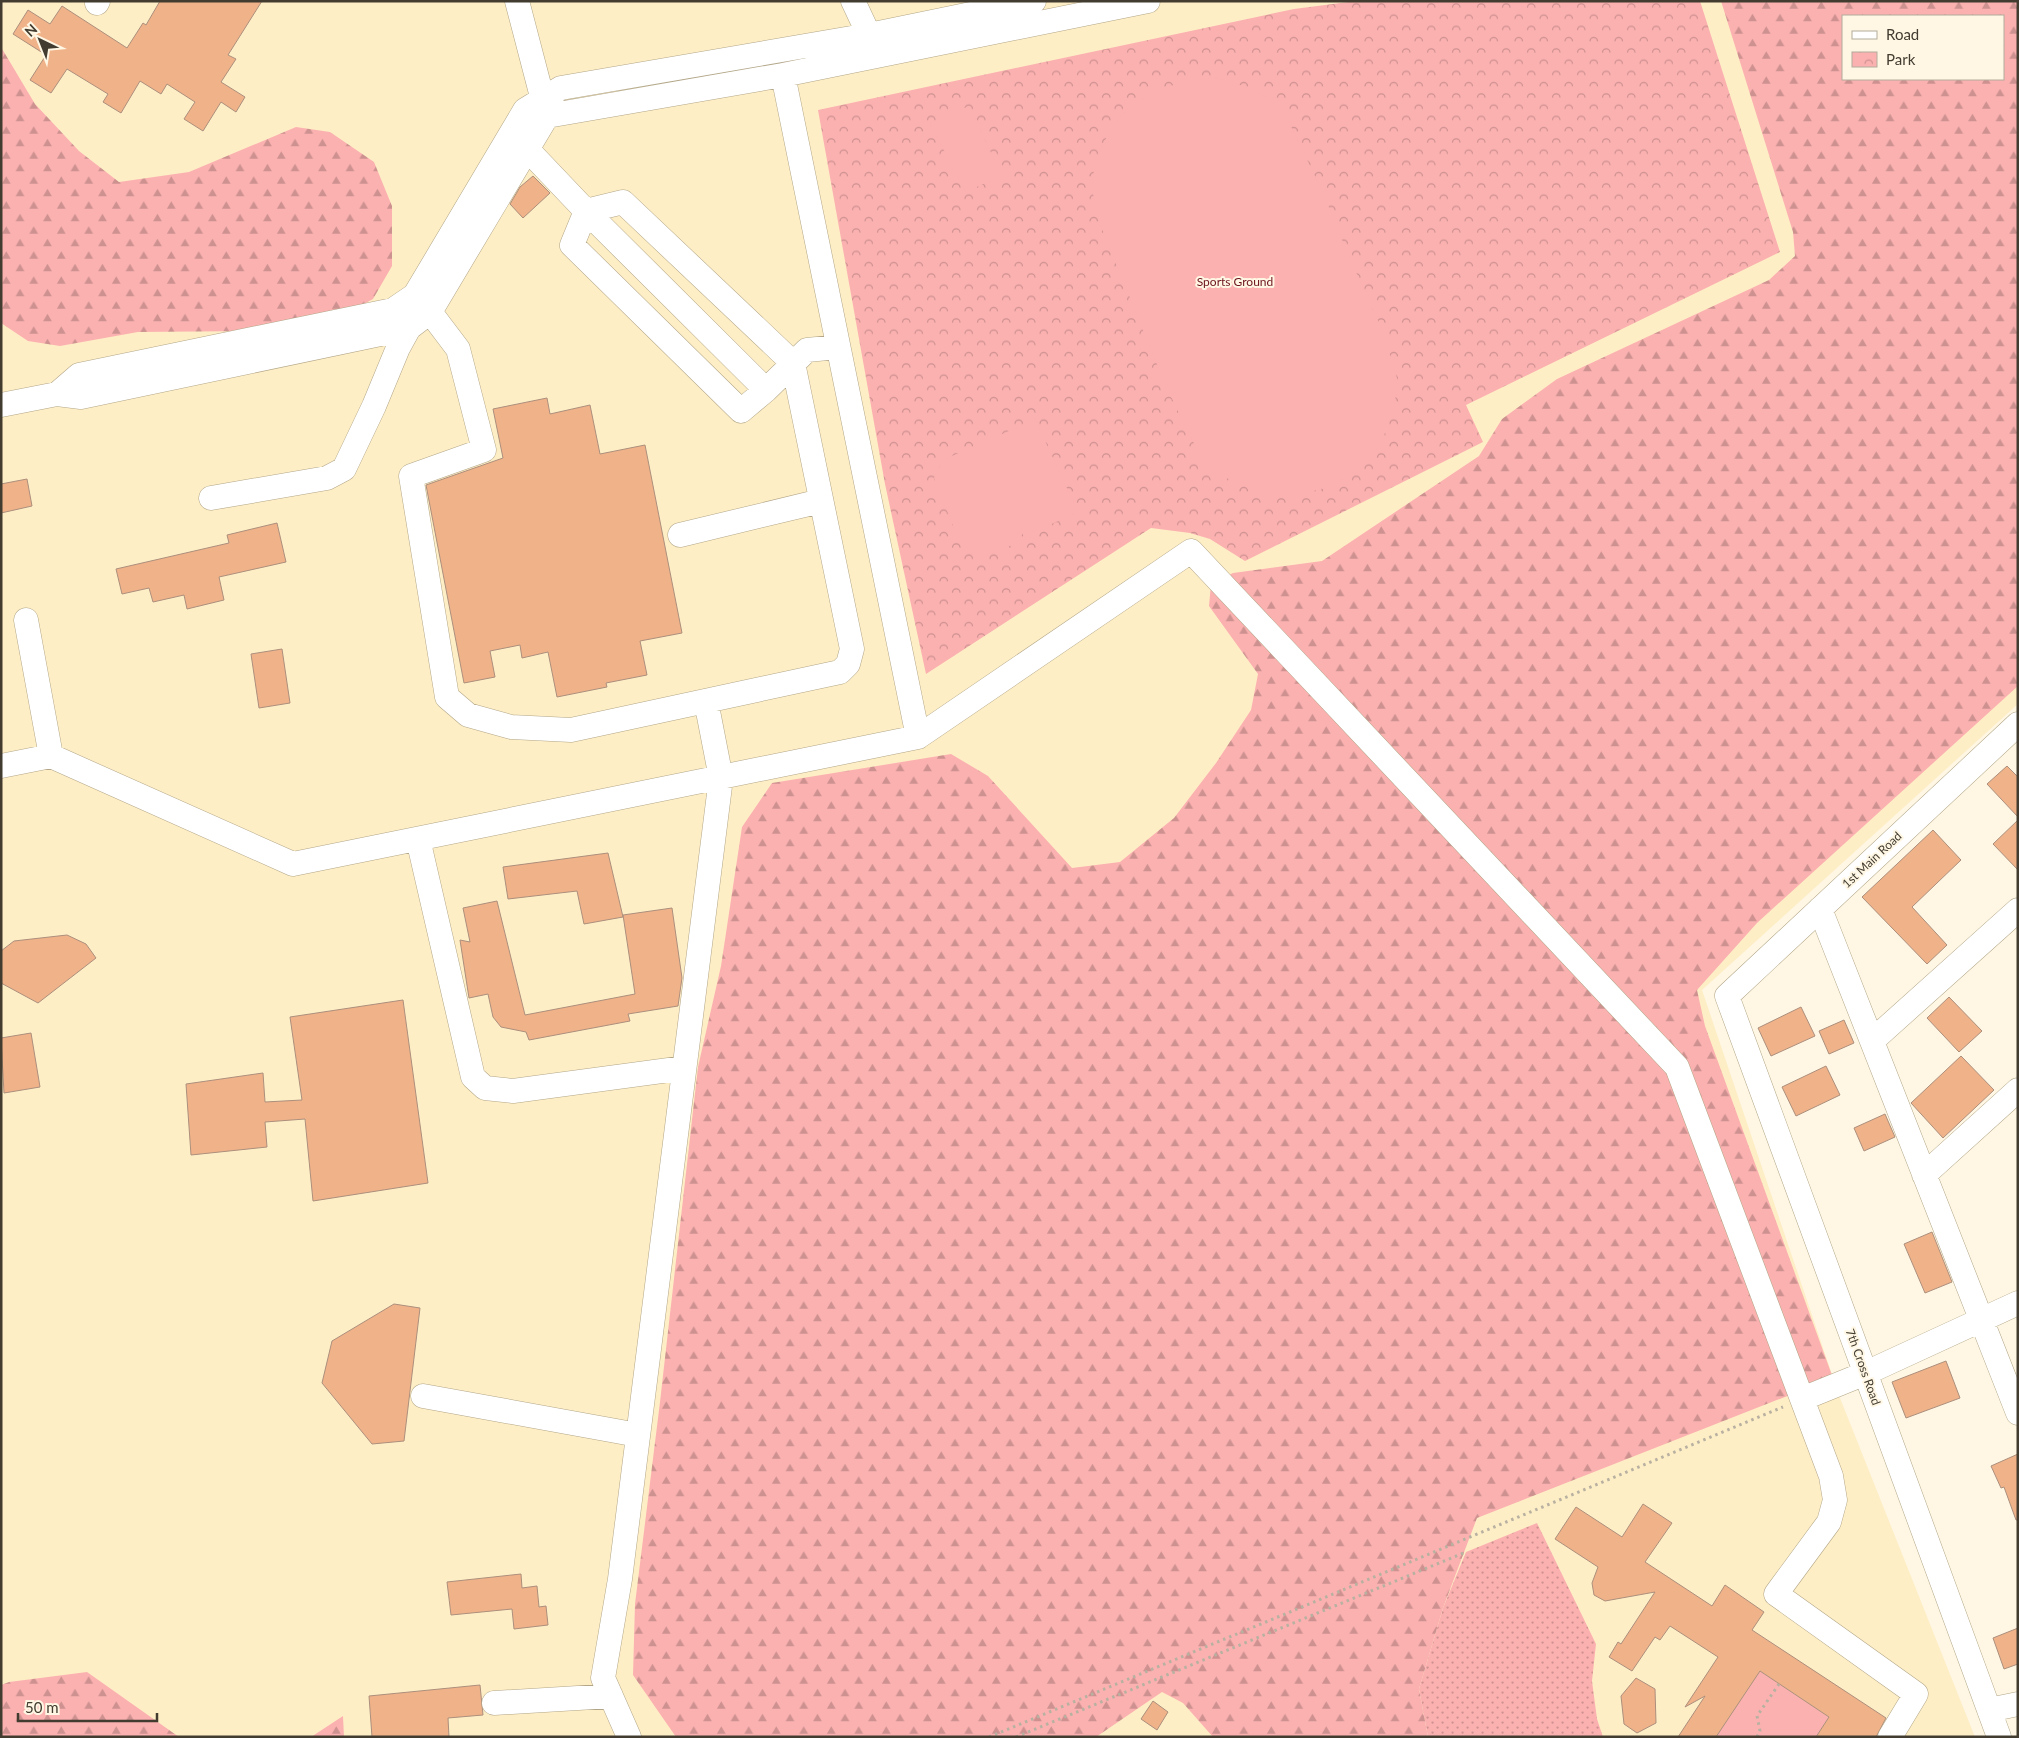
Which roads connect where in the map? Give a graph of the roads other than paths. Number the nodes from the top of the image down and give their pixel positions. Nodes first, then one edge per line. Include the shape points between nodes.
1 (517, 1) edge
2 (853, 1) edge
3 (1034, 1) edge
4 (1148, 1) edge
5 (869, 35) junction
6 (783, 74) junction
7 (544, 107) junction
8 (527, 149) junction
9 (586, 211) junction
10 (430, 312) junction
11 (409, 328) junction
12 (838, 347) junction
13 (793, 363) junction
14 (766, 390) junction
15 (57, 394) junction
16 (1, 405) edge
17 (211, 498) dead end
18 (821, 501) junction
19 (680, 535) dead end
20 (26, 620) dead end
21 (706, 701) junction
22 (2018, 724) edge
23 (918, 737) junction
24 (51, 756) junction
25 (1, 766) edge
26 (721, 778) junction
27 (418, 839) junction
28 (1820, 909) junction
29 (2018, 910) edge
30 (1727, 996) joint
31 (1872, 1040) junction
32 (684, 1068) junction
33 (2018, 1090) edge
34 (1924, 1175) junction
35 (2018, 1303) edge
36 (1981, 1320) junction
37 (1866, 1373) junction
38 (423, 1396) dead end
39 (1802, 1399) junction
40 (2018, 1413) edge
41 (638, 1434) junction
42 (611, 1696) junction
43 (494, 1703) dead end
44 (2018, 1704) edge
45 (1989, 1710) junction
46 (629, 1737) edge
47 (1890, 1737) edge
48 (1999, 1737) edge

1 - 7 street
2 - 5 street
3 - 5 street
4 - 6 street
5 - 7 street via 560,88
6 - 7 street
6 - 12 street
7 - 8 street
7 - 15 street via 525,110 415,295 393,310 79,375
8 - 9 street
8 - 10 street
9 - 13 street via 623,202
9 - 14 street
9 - 14 street via 572,245 741,411
10 - 11 street
10 - 21 street via 458,350 484,450 411,476 448,697 468,715 511,727 571,730
11 - 15 street via 81,397
11 - 17 street via 344,469 327,478
12 - 13 street via 807,350
12 - 23 street
13 - 14 street
13 - 18 street
15 - 16 street
18 - 19 street
18 - 21 street via 852,648 848,664 840,672
20 - 24 street
21 - 26 street
22 - 28 street, 1st Main Road
23 - 26 street
23 - 39 street via 1191,551 1677,1067
24 - 25 street
24 - 27 street via 293,864
26 - 27 street
26 - 32 street
27 - 32 street via 473,1077 485,1088 513,1092
28 - 30 street, 1st Main Road
28 - 31 street
29 - 31 street
30 - 37 street, 7th Cross Road
31 - 34 street
32 - 41 street
33 - 34 street
34 - 36 street
35 - 36 street
36 - 37 street
36 - 40 street
37 - 39 street
37 - 45 street, 7th Cross Road
38 - 41 street
39 - 47 street via 1831,1476 1835,1500 1829,1522 1776,1594 1916,1694
41 - 42 street via 620,1579 603,1678
42 - 43 street
42 - 46 street
44 - 45 street
45 - 48 street, 7th Cross Road

